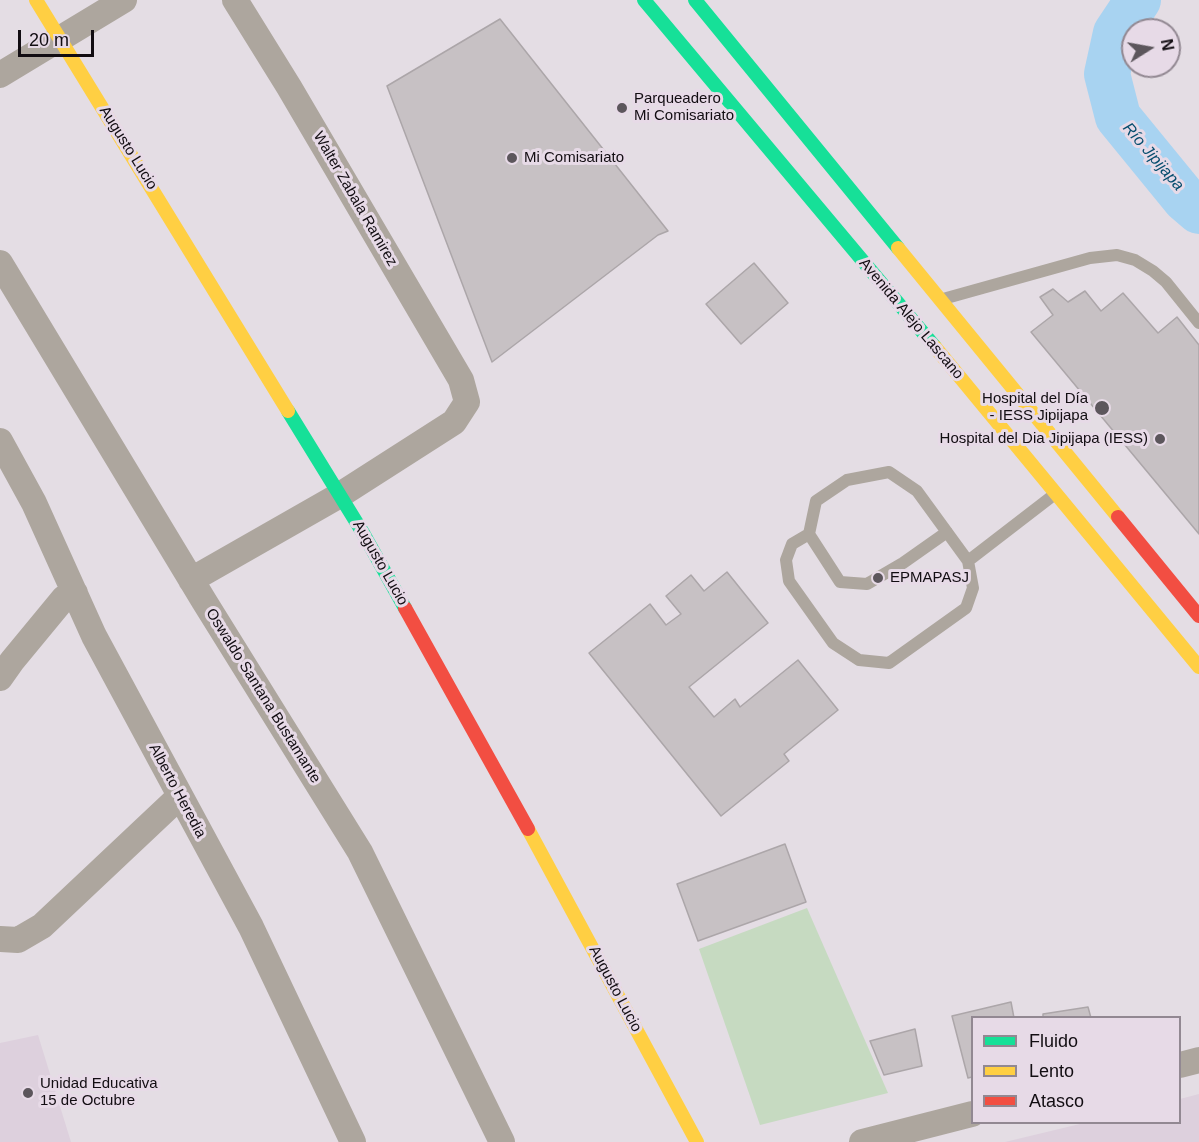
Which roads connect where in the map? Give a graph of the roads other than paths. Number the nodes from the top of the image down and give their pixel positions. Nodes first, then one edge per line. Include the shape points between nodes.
1 (36, 0) edge
2 (124, 0) edge
3 (235, 0) edge
4 (644, 0) edge
5 (695, 0) edge
6 (60, 39) junction
7 (0, 75) edge
8 (0, 263) edge
9 (939, 300) junction
10 (1199, 323) edge
11 (0, 441) edge
12 (1056, 493) junction
13 (340, 495) junction
14 (946, 531) junction
15 (809, 534) junction
16 (968, 561) junction
17 (191, 580) junction
18 (75, 593) junction
19 (1199, 616) edge
20 (1199, 667) edge
21 (0, 678) edge
22 (180, 796) junction
23 (0, 939) edge
24 (1199, 1060) edge
25 (1181, 1064) edge
26 (971, 1114) edge
27 (353, 1142) edge
28 (502, 1142) edge
29 (697, 1142) edge
30 (862, 1142) edge

1 - 6 main road, Augusto Lucio
2 - 6 street
3 - 13 street, Walter Zabala Ramirez via 461,380 467,402 454,422
4 - 12 main road, Avenida Alejo Lascano
5 - 9 main road
6 - 7 street
6 - 13 main road, Augusto Lucio
8 - 17 street, Oswaldo Santana Bustamante
9 - 10 lane via 1079,261 1117,255 1154,271
9 - 19 main road
11 - 18 street, Alberto Heredia via 34,503
12 - 16 lane
12 - 20 main road, Avenida Alejo Lascano
13 - 17 street
13 - 29 main road, Augusto Lucio via 565,895
14 - 15 lane via 867,584 840,582
14 - 15 lane via 917,491 889,472 847,480 816,501
14 - 16 lane
15 - 16 lane via 792,544 786,560 789,581 833,643 859,660 889,663 966,608 973,588
17 - 28 street, Oswaldo Santana Bustamante via 360,852
18 - 21 street via 64,598
18 - 22 street, Alberto Heredia
22 - 23 street via 42,926 18,940
22 - 27 street, Alberto Heredia via 251,927
24 - 25 street
26 - 30 street

